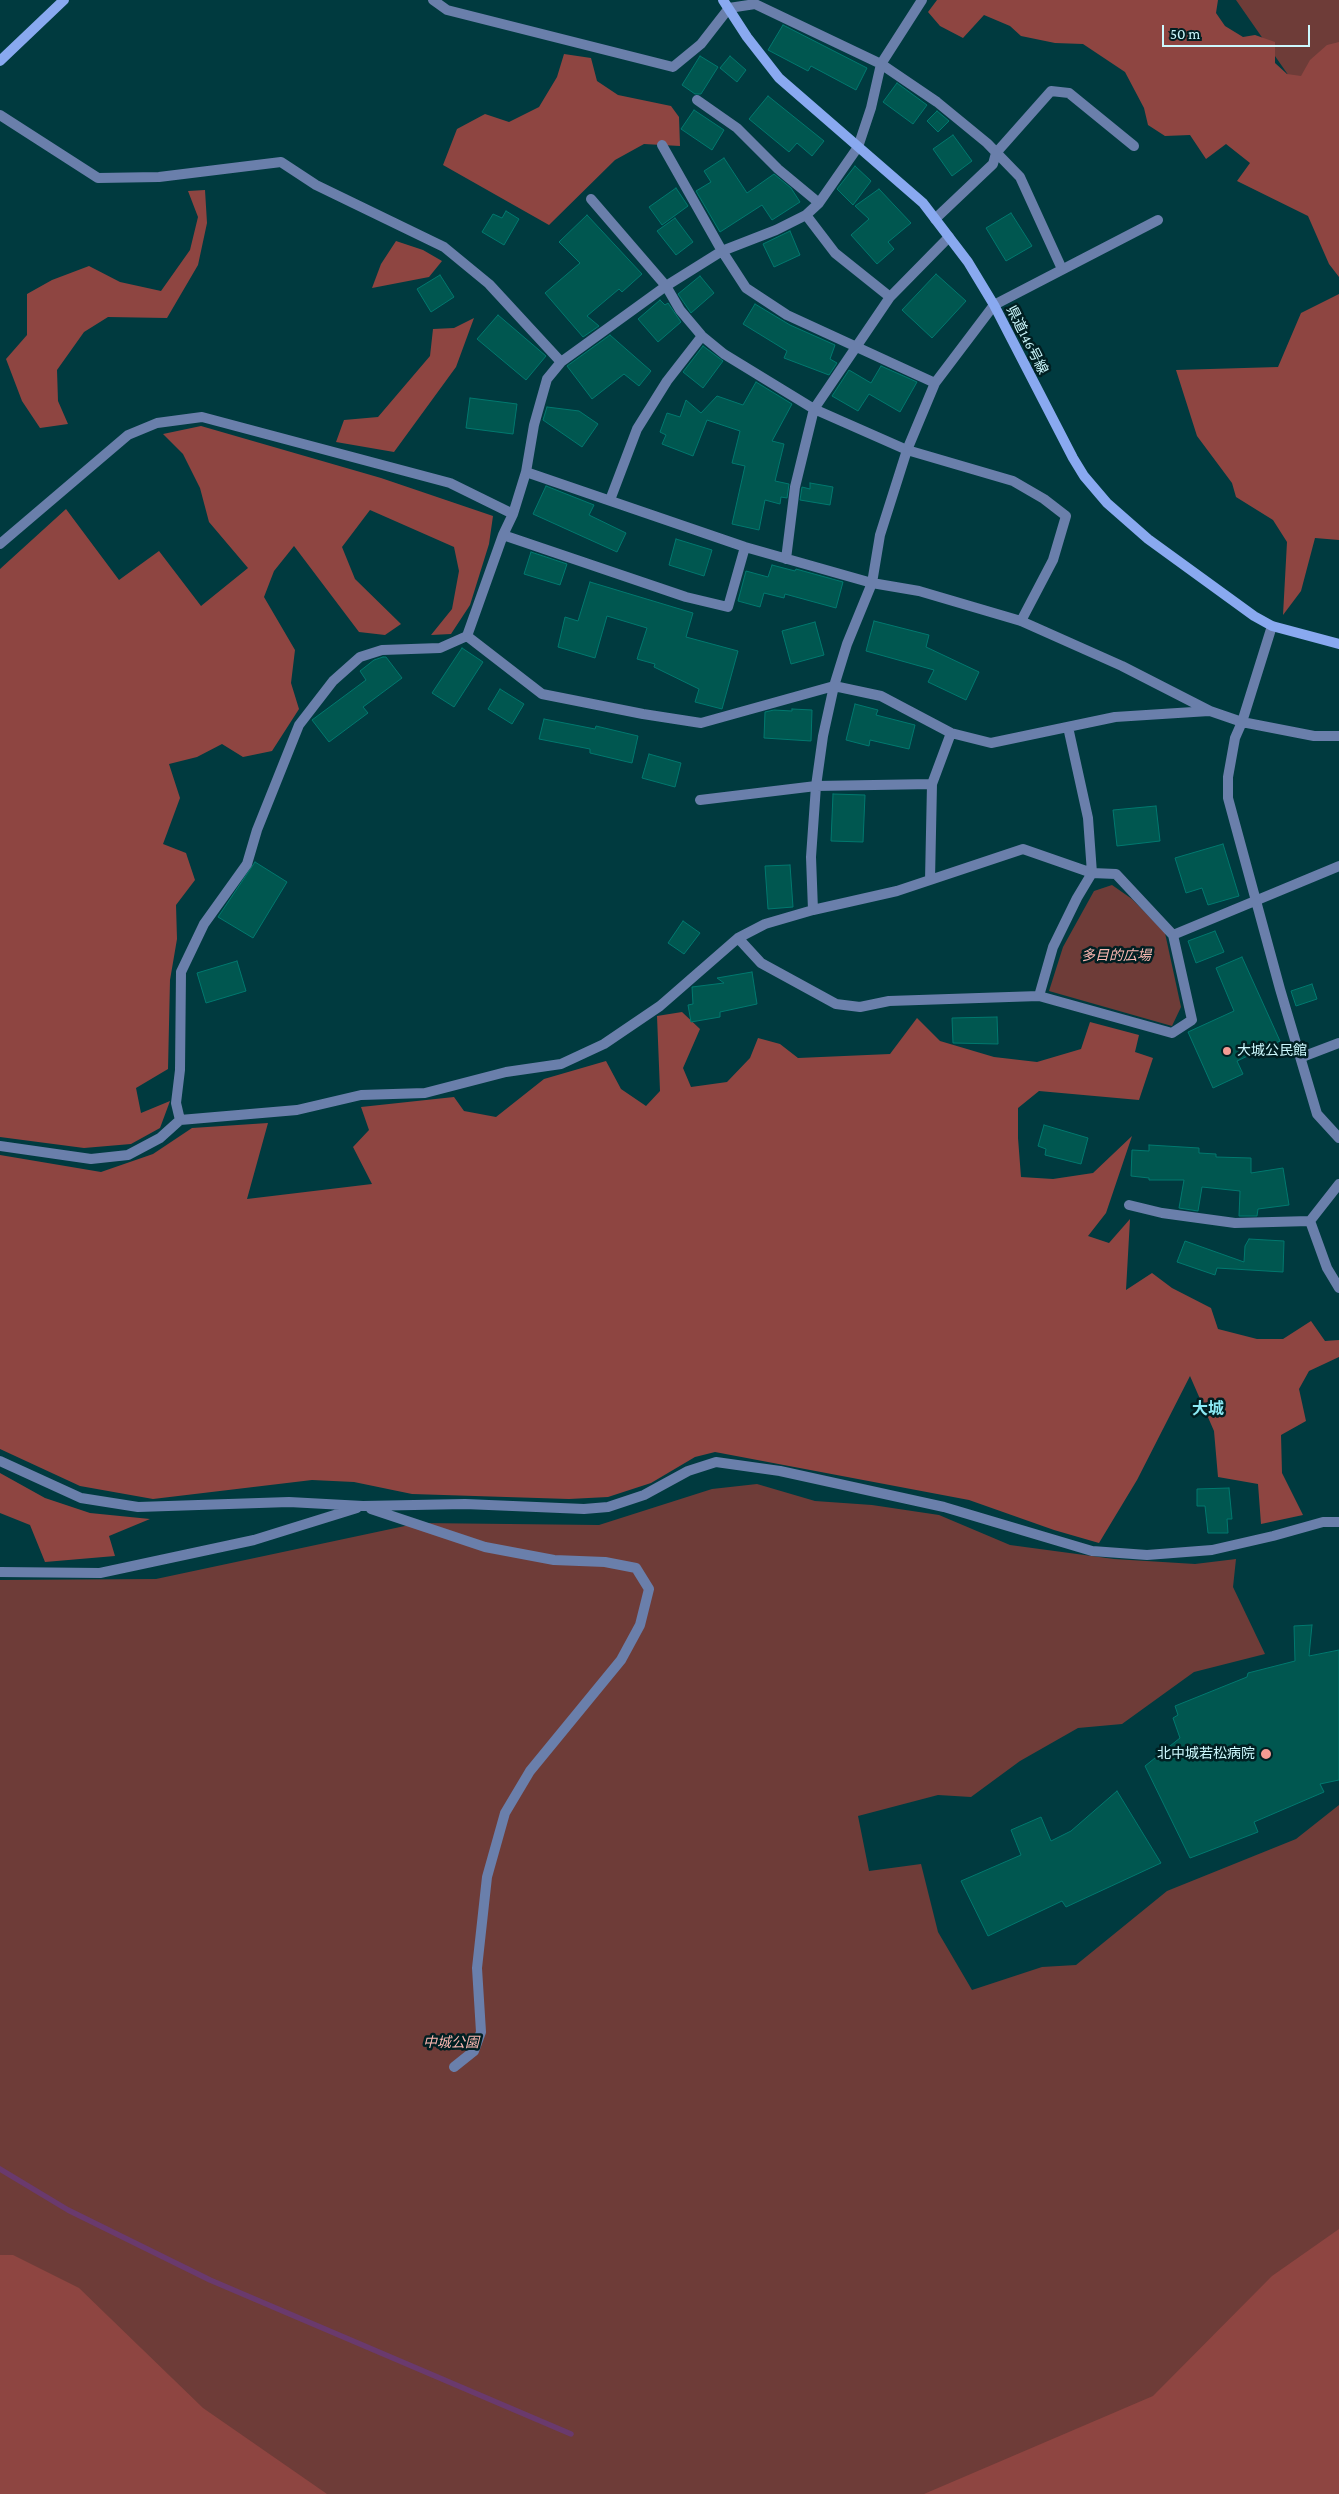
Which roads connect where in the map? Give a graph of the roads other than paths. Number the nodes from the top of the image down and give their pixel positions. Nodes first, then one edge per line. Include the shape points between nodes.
1 (64, 0) edge
2 (433, 0) edge
3 (922, 0) edge
4 (726, 4) edge
5 (0, 61) edge
6 (880, 64) junction
7 (697, 100) dead end
8 (0, 115) edge
9 (662, 145) dead end
10 (1134, 146) dead end
11 (858, 147) junction
12 (996, 153) junction
13 (591, 199) dead end
14 (819, 203) junction
15 (806, 215) junction
16 (935, 219) junction
17 (1158, 220) dead end
18 (949, 237) junction
19 (722, 251) junction
20 (1062, 269) junction
21 (666, 286) junction
22 (890, 297) junction
23 (994, 305) junction
24 (702, 336) junction
25 (856, 346) junction
26 (561, 362) junction
27 (935, 383) junction
28 (814, 409) junction
29 (907, 450) junction
30 (526, 472) junction
31 (610, 500) junction
32 (513, 514) junction
33 (504, 535) junction
34 (0, 544) edge
35 (745, 547) junction
36 (786, 559) junction
37 (872, 583) junction
38 (1021, 621) junction
39 (1272, 626) junction
40 (467, 636) junction
41 (1339, 644) edge
42 (834, 686) junction
43 (1210, 711) junction
44 (1242, 722) junction
45 (1068, 727) junction
46 (951, 733) junction
47 (1339, 736) edge
48 (932, 784) junction
49 (816, 786) junction
50 (700, 800) dead end
51 (1339, 866) edge
52 (1092, 873) junction
53 (930, 880) junction
54 (1258, 900) junction
55 (813, 910) junction
56 (1174, 935) junction
57 (738, 938) junction
58 (1039, 996) junction
59 (1339, 1043) edge
60 (1302, 1057) junction
61 (180, 1120) junction
62 (1339, 1138) edge
63 (0, 1146) edge
64 (1339, 1184) edge
65 (1129, 1205) dead end
66 (1310, 1221) junction
67 (1339, 1288) edge
68 (0, 1461) edge
69 (363, 1506) junction
70 (1339, 1522) edge
71 (0, 1572) edge
72 (454, 2067) dead end

1 - 5 main road
2 - 4 street via 447,10 673,67 702,44
3 - 6 street
4 - 6 street via 755,4
4 - 11 main road, 県道146号線 via 779,78
6 - 11 street via 871,108
6 - 12 street via 937,102
7 - 14 street via 737,128
8 - 26 street via 98,178 159,177 282,162 316,185 444,247 489,284
9 - 19 street
10 - 12 street via 1070,93 1051,91
11 - 14 street
11 - 16 main road, 県道146号線 via 923,203
12 - 16 street via 993,164
12 - 20 street via 1020,177
13 - 21 street
14 - 15 street
15 - 19 street
15 - 22 street via 835,253
16 - 18 main road, 県道146号線
17 - 20 street
18 - 22 street
18 - 23 main road, 県道146号線
19 - 21 street
19 - 25 street via 746,288 787,315
20 - 23 street
21 - 24 street via 680,310
21 - 26 street
22 - 25 street
23 - 27 street
23 - 39 main road, 県道146号線 via 1073,458 1107,503 1148,539
24 - 28 street via 724,354
24 - 31 street via 667,380 637,428
25 - 27 street
25 - 28 street
26 - 30 street via 547,379 534,425
27 - 29 street
28 - 29 street
28 - 36 street via 796,487
29 - 37 street via 880,535
29 - 38 street via 1013,481 1066,516 1053,560
30 - 31 street
30 - 32 street
31 - 35 street
32 - 33 street
32 - 34 street via 450,483 202,417 157,423 128,435
33 - 35 street via 676,594 728,607
33 - 40 street
35 - 36 street
36 - 37 street
37 - 38 street via 919,591
37 - 42 street
38 - 43 street via 1122,666
39 - 41 main road, 県道146号線
39 - 44 street
40 - 42 street via 542,694 701,723
40 - 61 street via 440,648 382,650 360,658 333,681 299,725 257,830 247,864 204,924 181,972 181,1040 176,1103
42 - 46 street via 881,696
42 - 49 street
43 - 44 street
43 - 45 street via 1115,717
44 - 47 street via 1314,736
44 - 54 street via 1235,738 1228,798
45 - 46 street via 991,743
45 - 52 street via 1088,818
46 - 48 street
48 - 49 street
48 - 53 street
49 - 50 street
49 - 55 street via 811,857
51 - 54 street
52 - 53 street via 1023,849
52 - 56 street via 1116,874
52 - 58 street via 1053,948
53 - 55 street
54 - 56 street
54 - 60 street via 1280,989
55 - 57 street via 765,924
56 - 58 street via 1192,1020 1172,1033
57 - 58 street via 762,963 836,1004 860,1007 889,1002
57 - 61 street via 660,1006 604,1044 561,1064 506,1072 425,1093 361,1095 297,1110
59 - 60 street
60 - 62 street via 1317,1114
61 - 63 street via 160,1138 128,1155 91,1159
64 - 66 street
65 - 66 street via 1235,1223
66 - 67 street via 1327,1268
68 - 69 street via 81,1498 138,1507 289,1502
69 - 70 street via 608,1507 644,1495 688,1471 716,1462 780,1471 944,1507 1092,1551 1148,1555 1212,1550 1323,1522
69 - 71 street via 254,1540 100,1574
69 - 72 street via 485,1547 554,1560 605,1562 636,1568 649,1589 640,1625 621,1660 530,1771 505,1814 487,1877 478,1968 481,2032 474,2051

